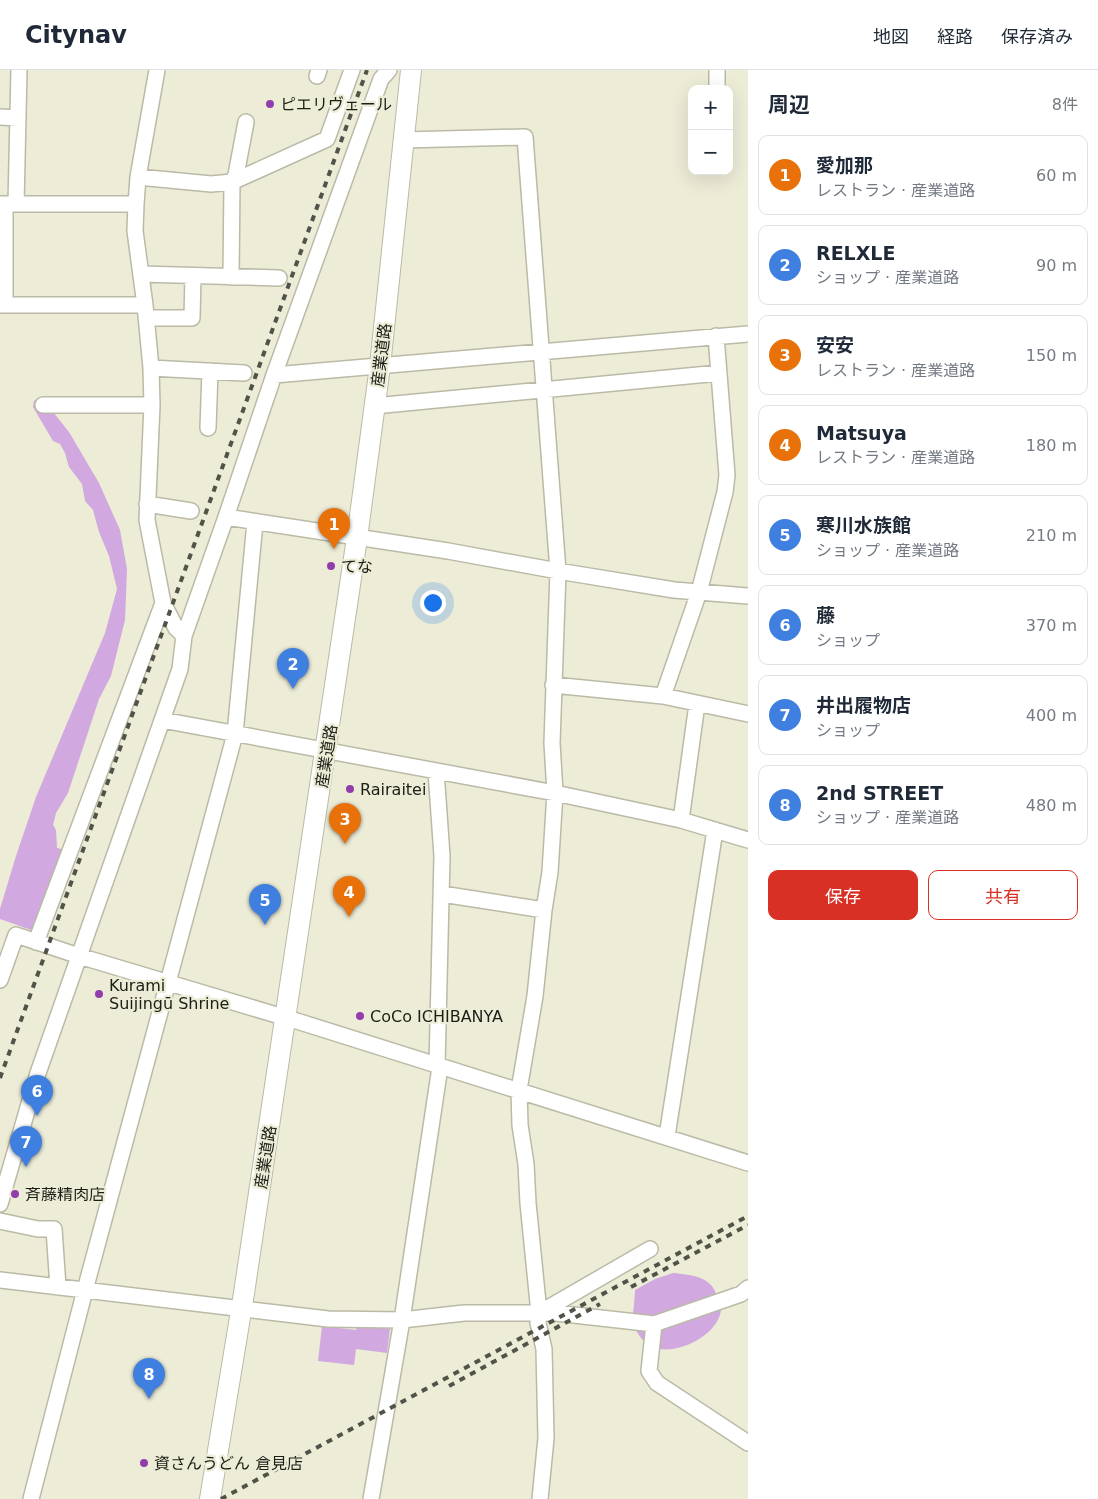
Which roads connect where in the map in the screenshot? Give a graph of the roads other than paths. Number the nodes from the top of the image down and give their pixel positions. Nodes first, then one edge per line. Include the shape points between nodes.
1 (19, 70) edge
2 (156, 70) edge
3 (352, 70) edge
4 (389, 70) edge
5 (411, 70) edge
6 (717, 70) edge
7 (717, 85) edge
8 (0, 117) edge
9 (18, 118) junction
10 (246, 122) dead end
11 (404, 140) junction
12 (138, 178) junction
13 (232, 182) junction
14 (7, 204) edge
15 (136, 204) junction
16 (2, 256) edge
17 (141, 274) junction
18 (193, 276) junction
19 (230, 277) junction
20 (279, 278) dead end
21 (2, 304) edge
22 (146, 311) junction
23 (748, 334) edge
24 (716, 336) junction
25 (542, 352) junction
26 (380, 366) junction
27 (151, 368) junction
28 (210, 371) junction
29 (244, 373) dead end
30 (718, 373) junction
31 (274, 374) junction
32 (545, 390) junction
33 (43, 405) dead end
34 (152, 405) junction
35 (374, 406) junction
36 (208, 428) dead end
37 (147, 504) junction
38 (191, 511) dead end
39 (226, 518) junction
40 (255, 522) junction
41 (358, 538) junction
42 (558, 571) junction
43 (699, 592) junction
44 (748, 596) edge
45 (163, 603) junction
46 (184, 636) junction
47 (553, 685) junction
48 (663, 696) junction
49 (697, 704) junction
50 (748, 714) edge
51 (162, 720) junction
52 (235, 734) junction
53 (327, 750) junction
54 (436, 771) junction
55 (555, 793) junction
56 (681, 820) junction
57 (715, 830) junction
58 (748, 840) edge
59 (442, 894) junction
60 (544, 910) junction
61 (36, 942) junction
62 (79, 956) junction
63 (0, 980) edge
64 (169, 982) junction
65 (285, 1017) junction
66 (439, 1066) junction
67 (519, 1090) junction
68 (667, 1136) junction
69 (748, 1163) edge
70 (0, 1204) edge
71 (0, 1221) edge
72 (650, 1249) dead end
73 (0, 1280) edge
74 (58, 1287) junction
75 (748, 1288) edge
76 (85, 1290) junction
77 (242, 1308) junction
78 (540, 1313) junction
79 (402, 1320) junction
80 (654, 1324) junction
81 (748, 1443) edge
82 (31, 1499) edge
83 (210, 1499) edge
84 (371, 1499) edge
85 (540, 1499) edge

1 - 9 street
2 - 12 street
3 - 13 street via 327,139
4 - 31 street via 381,79
5 - 11 main road, 産業道路
6 - 7 street
8 - 9 street
9 - 14 street
10 - 13 street
11 - 25 street via 525,137
11 - 26 main road, 産業道路
12 - 13 street via 211,184
12 - 15 street
13 - 19 street
14 - 15 street
14 - 16 street
15 - 17 street via 135,231
16 - 21 street
17 - 18 street
17 - 22 street
18 - 19 street
18 - 22 street via 192,318
19 - 20 street
21 - 22 street
22 - 27 street
23 - 24 street
24 - 25 street
24 - 30 street
25 - 26 street
25 - 32 street
26 - 31 street
26 - 35 main road, 産業道路
27 - 28 street
27 - 34 street
28 - 29 street
28 - 36 street
30 - 32 street
30 - 43 street via 727,475
31 - 39 street
32 - 35 street
32 - 42 street
33 - 34 street
34 - 37 street
35 - 41 main road, 産業道路
37 - 38 street
37 - 45 street via 147,520
39 - 40 street
39 - 46 street
40 - 41 street
40 - 52 street
41 - 42 street
41 - 53 main road, 産業道路
42 - 43 street
42 - 47 street
43 - 44 street
43 - 48 street
45 - 46 street
45 - 61 street
46 - 51 street via 180,669
47 - 48 street
47 - 55 street
48 - 49 street
49 - 50 street
49 - 56 street
51 - 52 street
51 - 62 street
52 - 53 street
52 - 64 street
53 - 54 street
53 - 65 main road, 産業道路
54 - 55 street
54 - 59 street
55 - 56 street
55 - 60 street
56 - 57 street
57 - 58 street
57 - 68 street
59 - 60 street
59 - 66 street
60 - 67 street via 535,996
61 - 62 street
61 - 63 street via 16,935
62 - 64 street
62 - 70 street via 38,1073
64 - 65 street
64 - 76 street
65 - 66 street
65 - 77 main road, 産業道路
66 - 67 street
66 - 79 street
67 - 68 street
67 - 78 street
68 - 69 street
71 - 74 street via 54,1229
72 - 78 street
73 - 74 street
74 - 76 street
75 - 80 street via 741,1294
76 - 77 street
76 - 82 street
77 - 79 street via 328,1319
77 - 83 main road, 産業道路
78 - 79 street via 464,1313
78 - 80 street
78 - 85 street via 546,1438
79 - 84 street
80 - 81 street via 648,1371 657,1383

